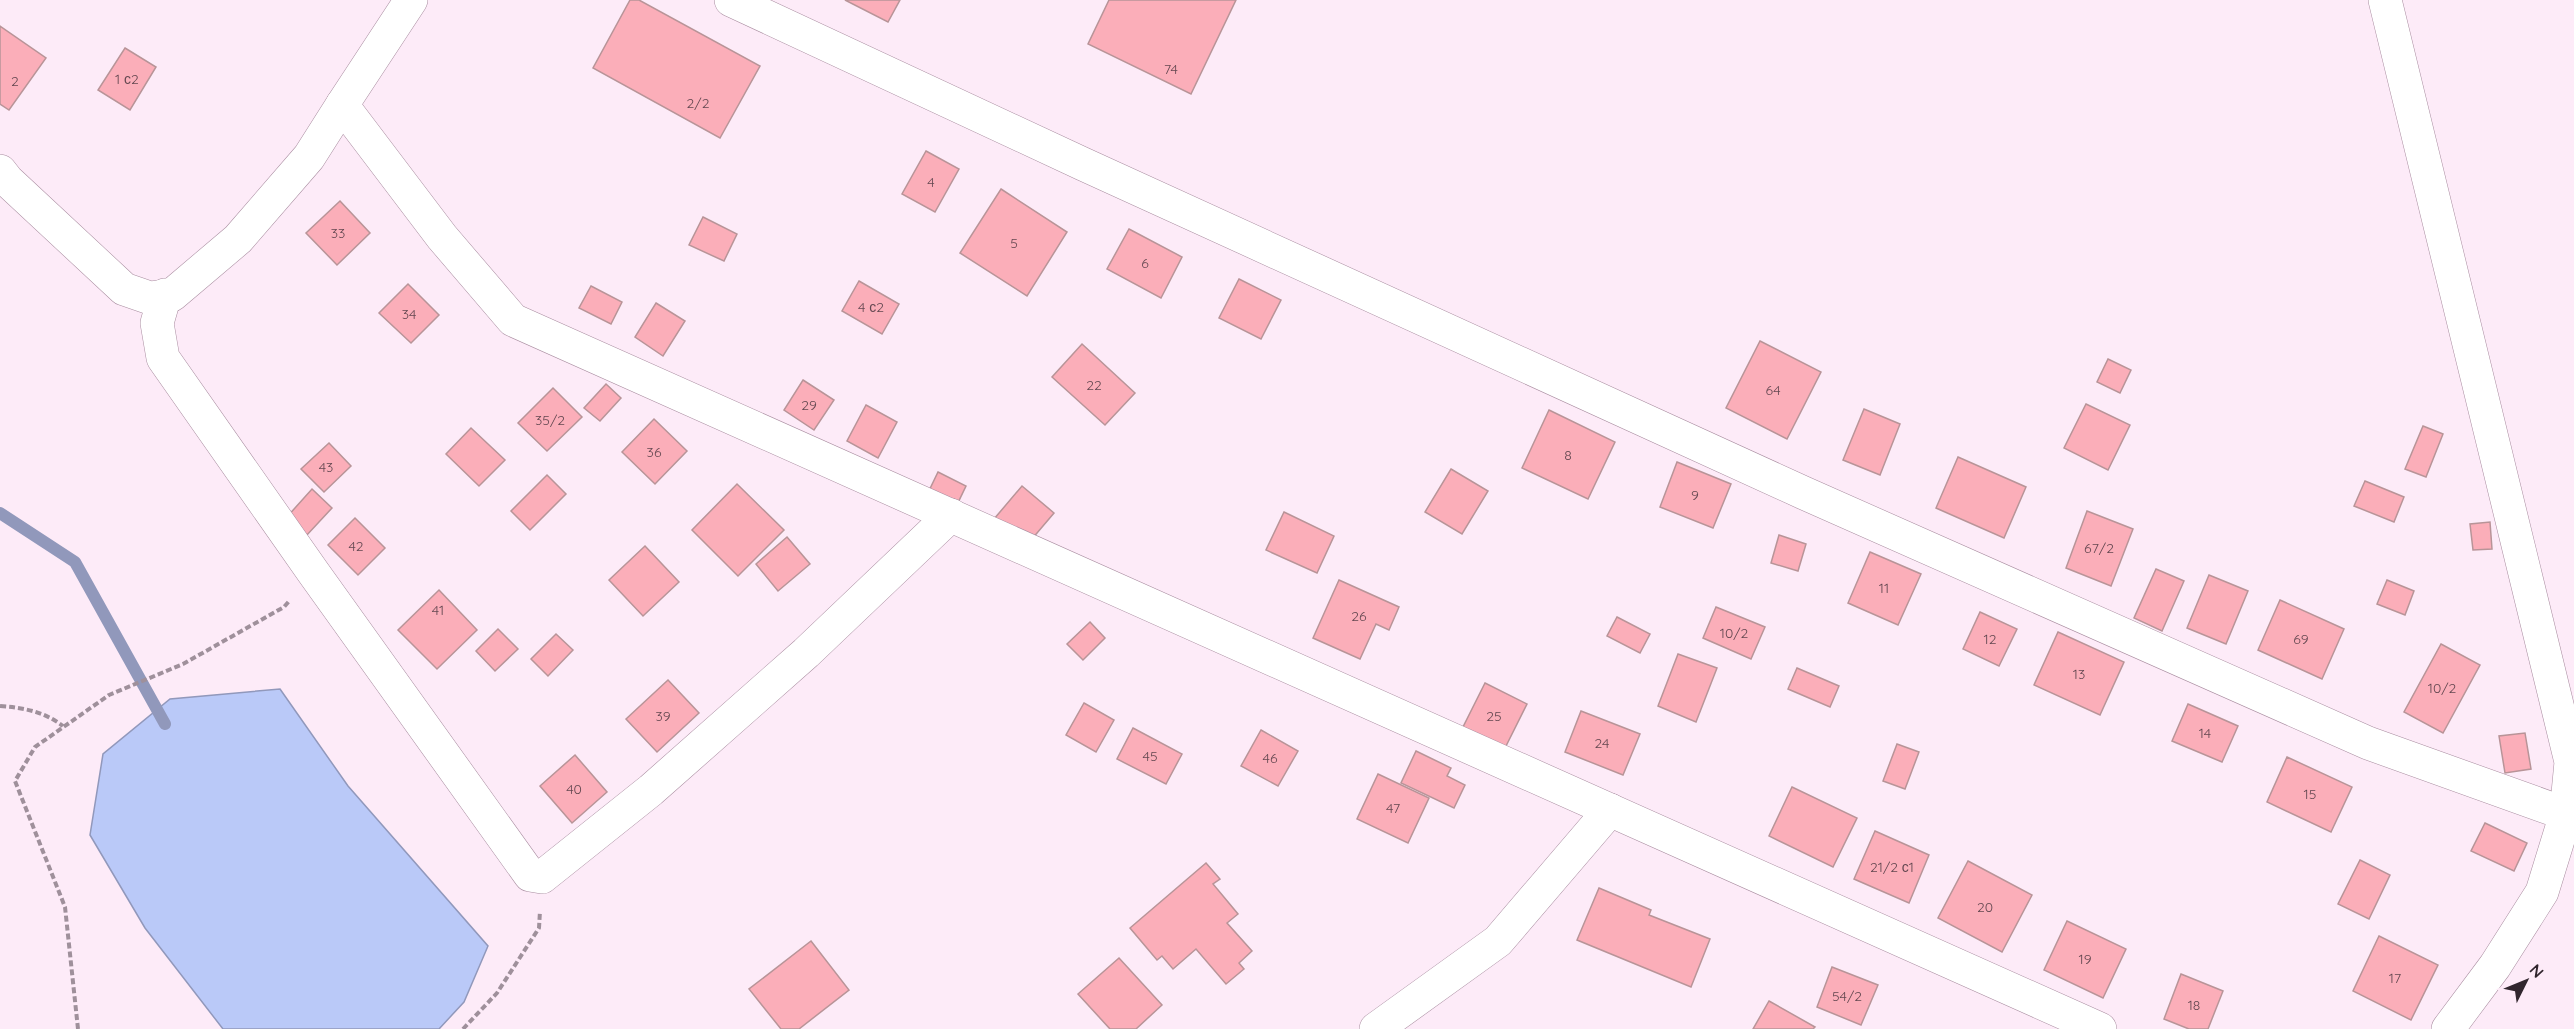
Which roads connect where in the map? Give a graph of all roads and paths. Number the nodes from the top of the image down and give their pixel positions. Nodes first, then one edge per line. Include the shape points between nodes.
1 (411, 0) edge
2 (731, 0) edge
3 (2385, 0) edge
4 (342, 105) junction
5 (0, 171) edge
6 (165, 295) junction
7 (951, 515) junction
8 (313, 572) junction
9 (0, 706) edge
10 (63, 726) junction
11 (1610, 810) junction
12 (2566, 814) junction
13 (542, 877) junction
14 (78, 1029) edge
15 (463, 1029) edge
16 (1376, 1029) edge
17 (2100, 1029) edge
18 (2448, 1029) edge

1 - 4 street
2 - 12 street via 1804,493 2368,743
3 - 12 street via 2571,762
4 - 6 street via 309,157 238,239 172,295
4 - 7 street via 442,237 513,320
5 - 6 street via 124,289 150,298
6 - 8 street via 157,323 163,358
7 - 11 street
7 - 13 street via 806,653 651,790
8 - 10 path via 284,607 183,664 109,695
8 - 13 street via 531,875
9 - 10 path via 27,708 50,716
10 - 14 path via 35,747 15,781 65,907
11 - 16 street via 1498,941
11 - 17 street
12 - 18 street via 2542,892 2495,966
13 - 15 path via 539,928 497,993

